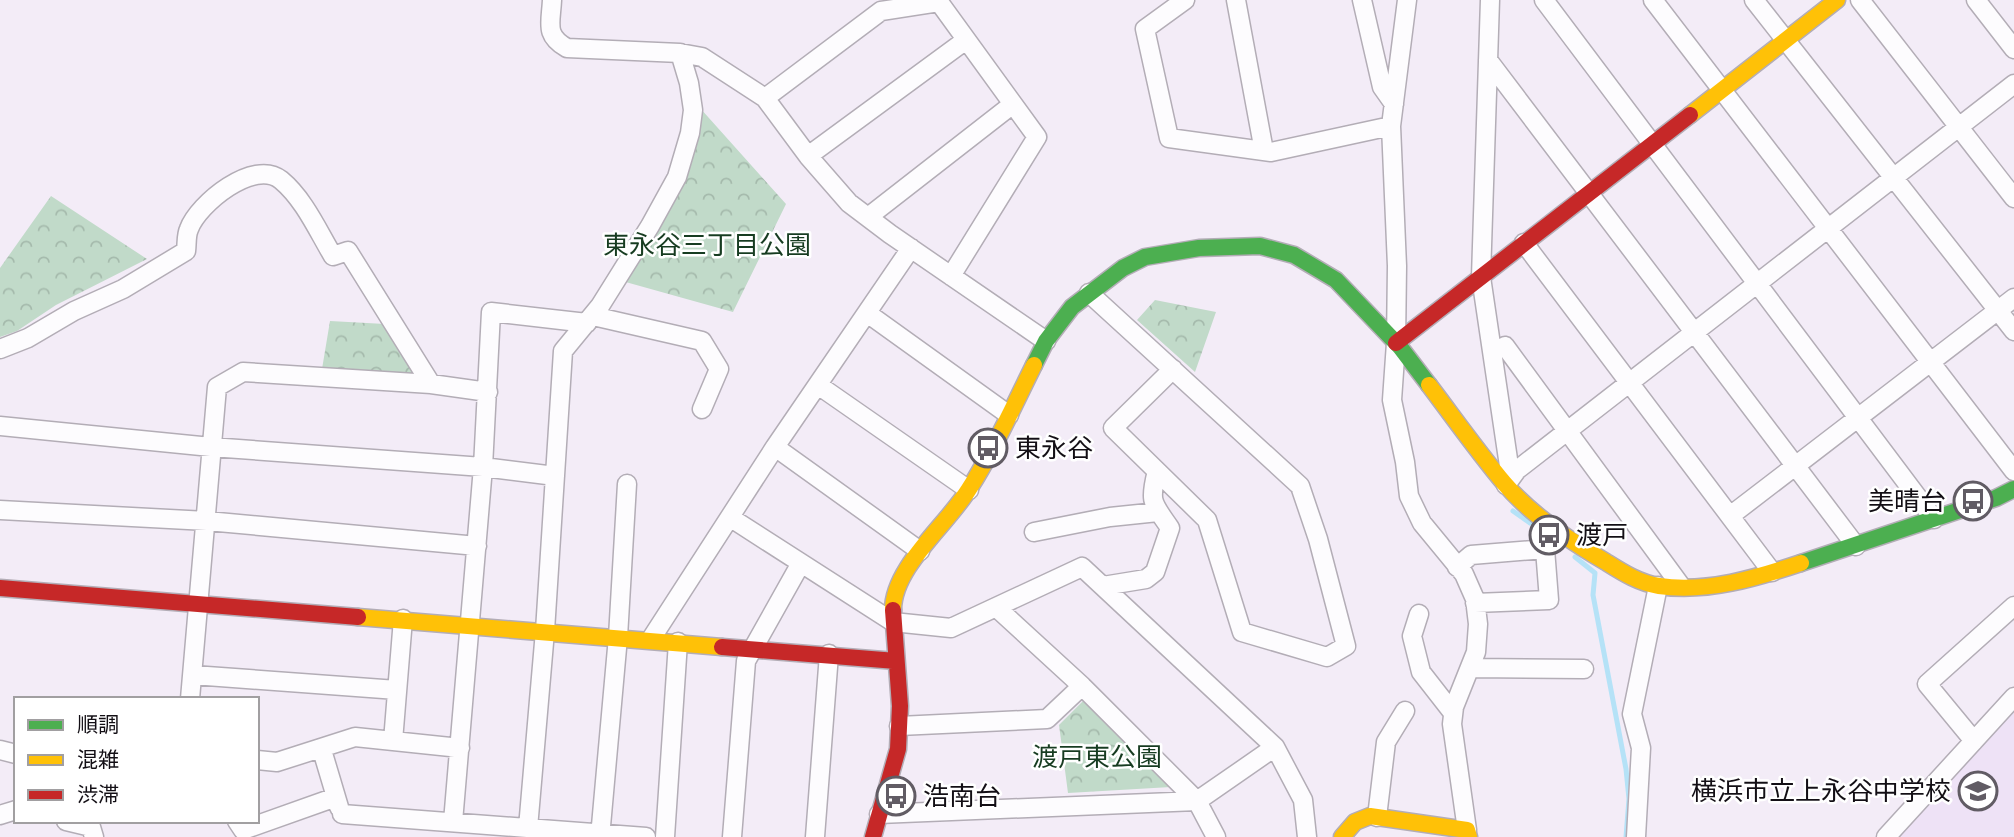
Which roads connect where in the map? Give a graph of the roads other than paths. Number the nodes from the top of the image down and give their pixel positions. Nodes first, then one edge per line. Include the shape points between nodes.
1 (1185, 0) edge
2 (1236, 0) edge
3 (1362, 0) edge
4 (1407, 0) edge
5 (1490, 0) edge
6 (1544, 0) edge
7 (1653, 0) edge
8 (1754, 0) edge
9 (1837, 0) edge
10 (1860, 0) edge
11 (1976, 0) edge
12 (552, 3) edge
13 (966, 40) junction
14 (1786, 40) junction
15 (2014, 48) edge
16 (680, 53) junction
17 (1488, 60) junction
18 (2014, 84) edge
19 (1721, 90) junction
20 (765, 99) junction
21 (1013, 104) junction
22 (1394, 104) junction
23 (1391, 126) junction
24 (1959, 127) junction
25 (1652, 144) junction
26 (1264, 151) junction
27 (808, 156) junction
28 (1894, 177) junction
29 (1589, 192) junction
30 (2014, 198) edge
31 (868, 217) junction
32 (1828, 228) junction
33 (1524, 243) junction
34 (911, 248) junction
35 (951, 276) junction
36 (1480, 277) junction
37 (1757, 283) junction
38 (1089, 293) junction
39 (2014, 298) edge
40 (1998, 310) junction
41 (867, 313) junction
42 (590, 319) junction
43 (1695, 331) junction
44 (2014, 331) edge
45 (1498, 340) junction
46 (1045, 341) junction
47 (1396, 343) junction
48 (0, 349) edge
49 (1930, 362) junction
50 (1173, 369) junction
51 (1629, 382) junction
52 (432, 384) junction
53 (818, 385) junction
54 (488, 393) junction
55 (702, 409) dead end
56 (1009, 415) junction
57 (1858, 418) junction
58 (0, 426) edge
59 (1567, 431) junction
60 (211, 447) junction
61 (775, 447) junction
62 (1796, 466) junction
63 (483, 467) junction
64 (1157, 471) junction
65 (2014, 471) edge
66 (555, 476) junction
67 (626, 484) dead end
68 (1506, 485) junction
69 (2014, 489) edge
70 (969, 490) junction
71 (0, 510) edge
72 (1158, 512) junction
73 (1730, 516) junction
74 (731, 518) junction
75 (1934, 519) junction
76 (207, 521) junction
77 (1034, 532) dead end
78 (477, 545) junction
79 (1856, 545) junction
80 (920, 551) junction
81 (801, 563) junction
82 (1457, 567) junction
83 (1772, 572) junction
84 (1103, 586) junction
85 (1658, 586) junction
86 (1681, 586) junction
87 (0, 587) edge
88 (199, 603) junction
89 (1475, 603) junction
90 (2014, 606) edge
91 (997, 608) junction
92 (1419, 614) dead end
93 (403, 619) junction
94 (894, 622) junction
95 (471, 625) junction
96 (545, 631) junction
97 (618, 636) junction
98 (651, 639) junction
99 (678, 642) junction
100 (752, 649) junction
101 (829, 654) junction
102 (896, 661) junction
103 (1470, 668) junction
104 (1584, 669) dead end
105 (193, 675) junction
106 (1082, 686) junction
107 (397, 690) junction
108 (190, 697) edge
109 (2014, 697) edge
110 (1405, 711) dead end
111 (1453, 713) junction
112 (899, 726) junction
113 (393, 741) junction
114 (1974, 741) junction
115 (1275, 747) junction
116 (460, 748) junction
117 (322, 750) junction
118 (259, 760) edge
119 (1197, 801) junction
120 (341, 811) junction
121 (879, 814) junction
122 (1377, 817) junction
123 (453, 822) junction
124 (74, 823) edge
125 (238, 823) edge
126 (528, 828) junction
127 (1468, 833) edge
128 (600, 835) edge
129 (94, 837) edge
130 (646, 837) edge
131 (666, 837) edge
132 (732, 837) edge
133 (815, 837) edge
134 (873, 837) edge
135 (1216, 837) edge
136 (1307, 837) edge
137 (1342, 837) edge
138 (1636, 837) edge
139 (1886, 837) edge

1 - 26 street via 1144,29 1169,138
2 - 26 street
3 - 22 street via 1382,87
4 - 22 street
5 - 17 street
6 - 25 street
7 - 19 street
8 - 14 street
9 - 14 street
10 - 24 street
11 - 15 street
12 - 16 street via 550,30 566,48
13 - 20 street via 939,2 881,11
13 - 21 street
13 - 27 street
14 - 19 street
14 - 28 street
16 - 20 street via 702,57
16 - 42 street via 693,110 677,177
17 - 29 street
17 - 36 street
18 - 24 street
19 - 25 street
19 - 32 street
20 - 27 street
21 - 31 street
21 - 35 street via 1037,137
22 - 23 street
23 - 26 street
23 - 47 street via 1398,266
24 - 28 street
24 - 30 street
25 - 29 street
25 - 37 street
27 - 31 street
28 - 32 street
28 - 40 street
29 - 33 street
29 - 43 street
31 - 34 street
32 - 37 street
32 - 49 street
33 - 36 street
33 - 51 street
34 - 35 street
34 - 41 street
35 - 46 street
36 - 45 street
36 - 47 street
37 - 43 street
37 - 57 street
38 - 46 street
38 - 47 street via 1145,257 1199,248 1260,246 1294,255 1336,280
38 - 50 street
39 - 40 street
40 - 44 street
40 - 49 street
41 - 53 street
41 - 56 street
42 - 54 street via 491,312
42 - 55 street via 702,341 719,369
42 - 66 street via 563,351
43 - 51 street
43 - 62 street
45 - 59 street
45 - 68 street via 1509,466
46 - 56 street
47 - 68 street
47 - 82 street via 1392,400 1409,496 1422,523
48 - 52 street via 123,289 186,251 188,230 203,206 228,186 258,174 279,178 299,200 333,256 348,251
49 - 57 street
49 - 65 street
50 - 64 street via 1113,428
50 - 64 street via 1300,486 1346,646 1327,657 1242,632 1207,520
51 - 59 street
51 - 73 street
52 - 54 street
52 - 60 street via 243,372 217,387
53 - 61 street
53 - 70 street
54 - 63 street
56 - 70 street
57 - 62 street
57 - 75 street
58 - 60 street
59 - 68 street via 1517,470
59 - 86 street
60 - 63 street
60 - 76 street
61 - 74 street
61 - 80 street
62 - 73 street
62 - 79 street
63 - 66 street
63 - 78 street
64 - 72 street via 1151,493
66 - 96 street
67 - 97 street
68 - 85 street via 1584,549 1631,577
69 - 75 street
70 - 80 street
71 - 76 street
72 - 77 street
72 - 84 street via 1170,528 1156,572 1146,579
73 - 83 street
74 - 81 street
74 - 98 street
75 - 79 street
76 - 78 street
76 - 88 street
78 - 95 street
79 - 83 street
80 - 94 street via 899,583
81 - 94 street
81 - 100 street
82 - 89 street
82 - 89 street via 1471,555 1545,549 1549,600
83 - 86 street via 1726,584
84 - 91 street via 1082,567
84 - 115 street
85 - 86 street
85 - 138 street via 1632,714 1641,748
87 - 88 street
88 - 93 street
88 - 105 street
89 - 103 street via 1476,652
90 - 114 street via 1927,684
91 - 94 street via 951,628
91 - 106 street
92 - 111 street via 1412,636 1421,672
93 - 95 street
93 - 107 street
94 - 102 street
95 - 96 street
95 - 116 street
96 - 97 street
96 - 126 street
97 - 98 street
97 - 128 street
98 - 99 street
99 - 100 street
99 - 131 street
100 - 101 street
100 - 132 street via 746,661
101 - 102 street
101 - 133 street
102 - 112 street
103 - 104 street
103 - 111 street
105 - 107 street
105 - 108 street
106 - 112 street via 1047,719
106 - 119 street
107 - 113 street
109 - 114 street
110 - 122 street via 1387,742
111 - 127 street
112 - 121 street via 898,749
113 - 116 street
113 - 117 street via 355,737
114 - 139 street
115 - 119 street
115 - 136 street via 1303,800
116 - 123 street
117 - 118 street via 277,762
117 - 120 street
119 - 121 street
119 - 135 street
120 - 123 street
120 - 125 street via 243,830
121 - 134 street
122 - 127 street
122 - 137 street via 1355,822
123 - 126 street
124 - 129 street via 91,827
126 - 128 street
128 - 130 street

